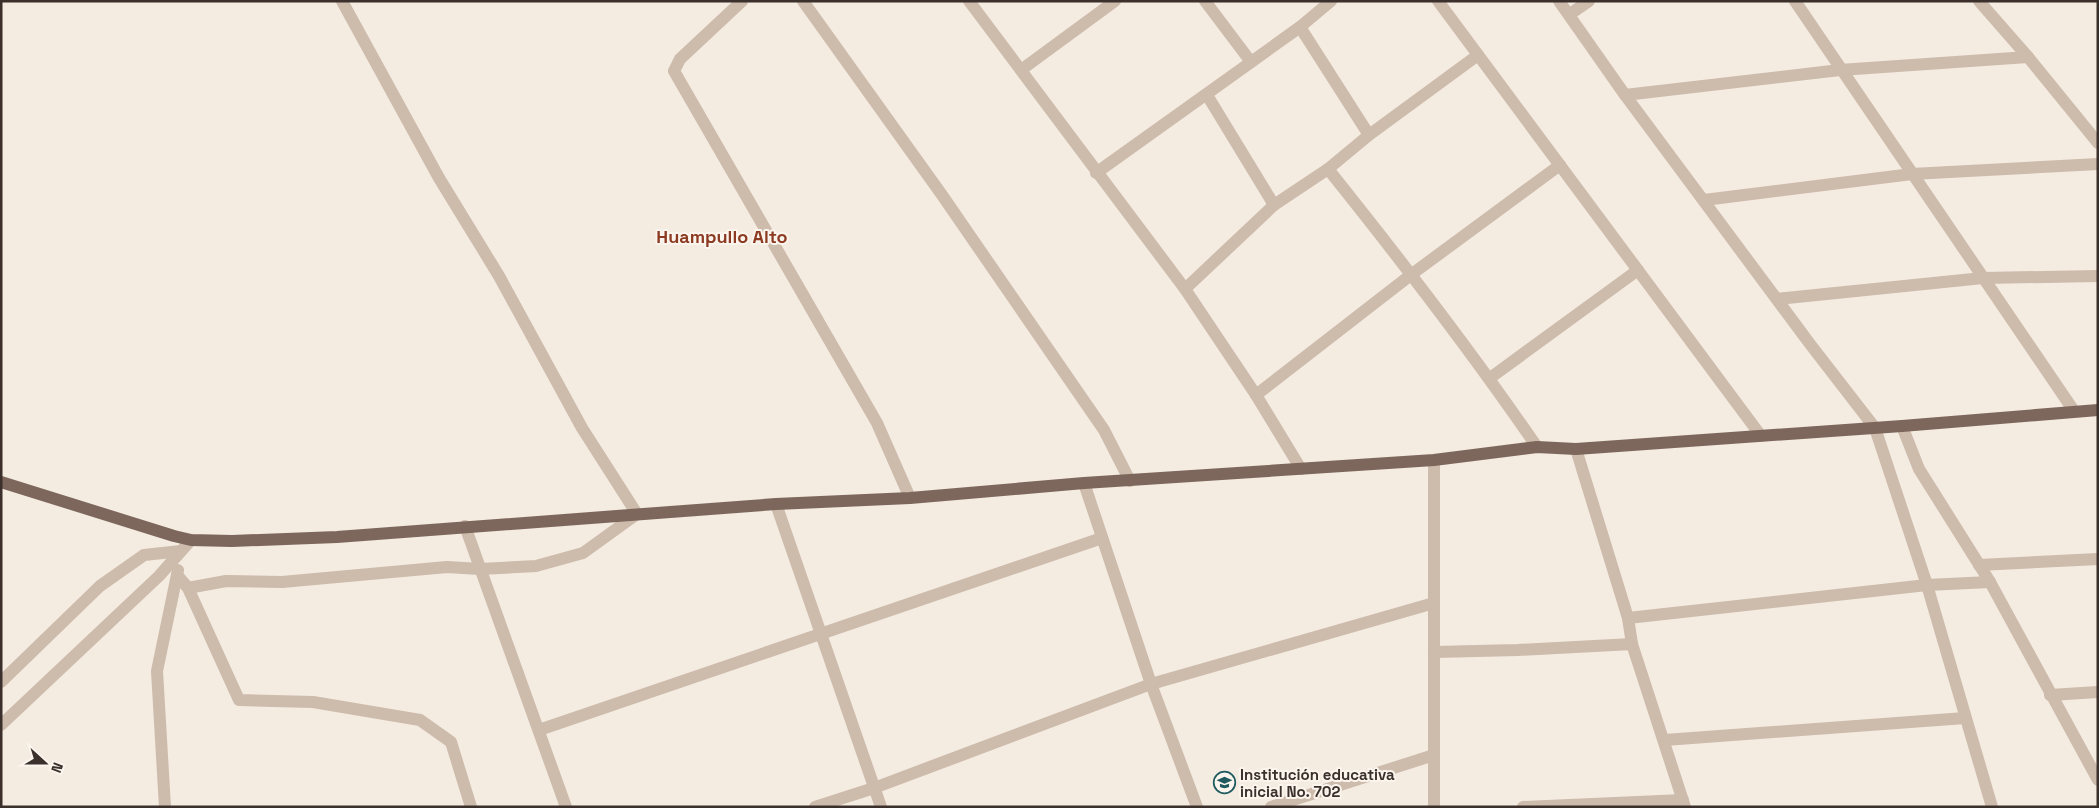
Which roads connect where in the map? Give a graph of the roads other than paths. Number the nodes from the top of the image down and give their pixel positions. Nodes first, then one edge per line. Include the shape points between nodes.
1 (342, 1) edge
2 (742, 1) edge
3 (803, 1) edge
4 (970, 1) edge
5 (1115, 1) edge
6 (1205, 1) edge
7 (1331, 1) edge
8 (1438, 1) edge
9 (1559, 1) edge
10 (1589, 1) edge
11 (1795, 1) edge
12 (1979, 1) edge
13 (1570, 14) junction
14 (1300, 27) junction
15 (1478, 55) junction
16 (2028, 57) junction
17 (1251, 62) junction
18 (1021, 70) junction
19 (1840, 70) junction
20 (1206, 95) junction
21 (1625, 95) junction
22 (1369, 135) junction
23 (2098, 144) edge
24 (2098, 164) edge
25 (1560, 165) junction
26 (1328, 169) junction
27 (1096, 173) junction
28 (1912, 174) junction
29 (1704, 200) junction
30 (1274, 205) junction
31 (1638, 270) junction
32 (1412, 274) junction
33 (2098, 276) edge
34 (1983, 278) junction
35 (1185, 288) junction
36 (1776, 299) junction
37 (1490, 378) junction
38 (1256, 395) junction
39 (2098, 410) edge
40 (2074, 412) junction
41 (1902, 426) junction
42 (1876, 428) junction
43 (1761, 436) junction
44 (1537, 448) junction
45 (1576, 449) junction
46 (1434, 460) junction
47 (1301, 469) junction
48 (1130, 480) junction
49 (1, 482) edge
50 (1084, 483) junction
51 (910, 498) junction
52 (776, 504) junction
53 (637, 514) junction
54 (465, 526) junction
55 (1102, 538) junction
56 (191, 540) junction
57 (181, 550) junction
58 (2098, 559) edge
59 (1979, 565) junction
60 (480, 569) junction
61 (177, 575) junction
62 (1990, 582) junction
63 (1927, 585) junction
64 (188, 588) junction
65 (1434, 603) junction
66 (1628, 618) junction
67 (821, 634) junction
68 (1632, 644) junction
69 (1435, 652) junction
70 (1, 682) edge
71 (1151, 684) junction
72 (2098, 692) edge
73 (2050, 695) junction
74 (1965, 718) junction
75 (1, 725) edge
76 (539, 730) junction
77 (1665, 740) junction
78 (1434, 755) junction
79 (2098, 780) edge
80 (874, 788) junction
81 (1684, 803) edge
82 (165, 807) edge
83 (471, 807) edge
84 (566, 807) edge
85 (815, 807) edge
86 (881, 807) edge
87 (1197, 807) edge
88 (1271, 807) edge
89 (1434, 807) edge
90 (1523, 807) edge
91 (1992, 807) edge

1 - 53 street via 582,428
2 - 51 street via 680,59 674,71 876,423
3 - 48 street via 1104,430
4 - 18 street
5 - 18 street
6 - 17 street
7 - 14 street
8 - 15 street
9 - 13 street
10 - 13 street
11 - 19 street
12 - 16 street
13 - 21 street
14 - 17 street
14 - 22 street
15 - 22 street
15 - 25 street
16 - 19 street
16 - 23 street
17 - 20 street
18 - 27 street
19 - 21 street
19 - 28 street
20 - 27 street
20 - 30 street
21 - 29 street
22 - 26 street
24 - 28 street
25 - 31 street
25 - 32 street
26 - 30 street
26 - 32 street
27 - 35 street
28 - 29 street
28 - 34 street
29 - 36 street
30 - 35 street
31 - 37 street
31 - 43 street
32 - 37 street
32 - 38 street
33 - 34 street
34 - 36 street
34 - 40 street
35 - 38 street
36 - 42 street
37 - 44 street
38 - 47 street
39 - 40 main road
40 - 41 main road
41 - 42 main road
41 - 59 street via 1919,469
42 - 43 main road
42 - 63 street
43 - 45 main road
44 - 45 main road
44 - 46 main road
45 - 66 street
46 - 47 main road
46 - 65 street
47 - 48 main road
48 - 50 main road
49 - 56 main road via 123,522
50 - 51 main road
50 - 55 street
51 - 52 main road
52 - 53 main road
52 - 67 street
53 - 54 main road
53 - 60 street via 583,553 536,566
54 - 56 main road via 337,537
54 - 60 street
55 - 67 street
55 - 71 street
56 - 57 street
57 - 61 street
57 - 70 street via 144,555 100,586
57 - 75 street via 159,576
58 - 59 street
59 - 62 street
60 - 64 street via 447,567 282,582 226,581
60 - 76 street
61 - 64 street
61 - 82 street via 157,671
62 - 63 street
62 - 73 street
63 - 66 street
63 - 74 street
64 - 83 street via 239,700 312,702 420,720 451,742
65 - 69 street
65 - 71 street
66 - 68 street
67 - 76 street
67 - 80 street
68 - 69 street
68 - 77 street
69 - 78 street
71 - 80 street
71 - 87 street
72 - 73 street
73 - 79 street
74 - 77 street
74 - 91 street
76 - 84 street
77 - 81 street
78 - 88 street
78 - 89 street
80 - 85 street
80 - 86 street
81 - 90 street

